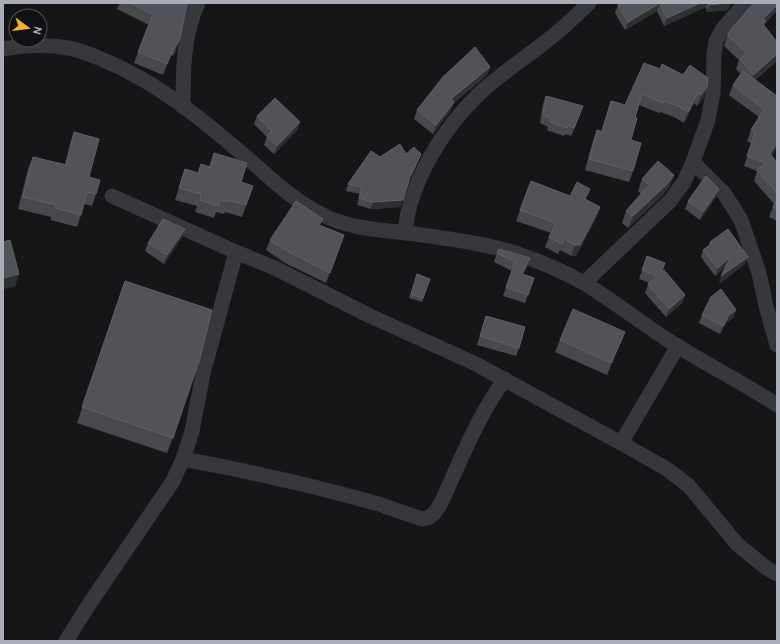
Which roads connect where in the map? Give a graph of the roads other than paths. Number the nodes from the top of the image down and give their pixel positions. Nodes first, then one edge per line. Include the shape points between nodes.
1 (198, 3) edge
2 (589, 3) edge
3 (745, 3) edge
4 (3, 49) edge
5 (183, 107) junction
6 (693, 162) junction
7 (112, 196) dead end
8 (405, 233) junction
9 (236, 252) junction
10 (584, 283) junction
11 (777, 345) edge
12 (678, 346) junction
13 (505, 379) junction
14 (777, 405) edge
15 (621, 443) junction
16 (183, 459) junction
17 (777, 574) edge
18 (66, 641) edge

1 - 5 street via 186,48
2 - 8 street via 545,42 484,89 462,113 424,168 412,195
3 - 6 street via 722,30 716,42 713,93 708,120
4 - 5 street via 27,45 70,48 127,70 152,84
5 - 8 street via 291,196 320,214 350,226
6 - 10 street via 684,182 670,201
6 - 11 street via 724,193 741,220 759,273
7 - 9 street
8 - 10 street via 470,242 511,252 544,263
9 - 13 street
9 - 16 street
10 - 12 street
12 - 14 street
12 - 15 street
13 - 15 street
13 - 16 street via 481,417 440,505 429,518 422,519 381,505 240,469
15 - 17 street via 667,469 689,486 737,544
16 - 18 street via 173,481

